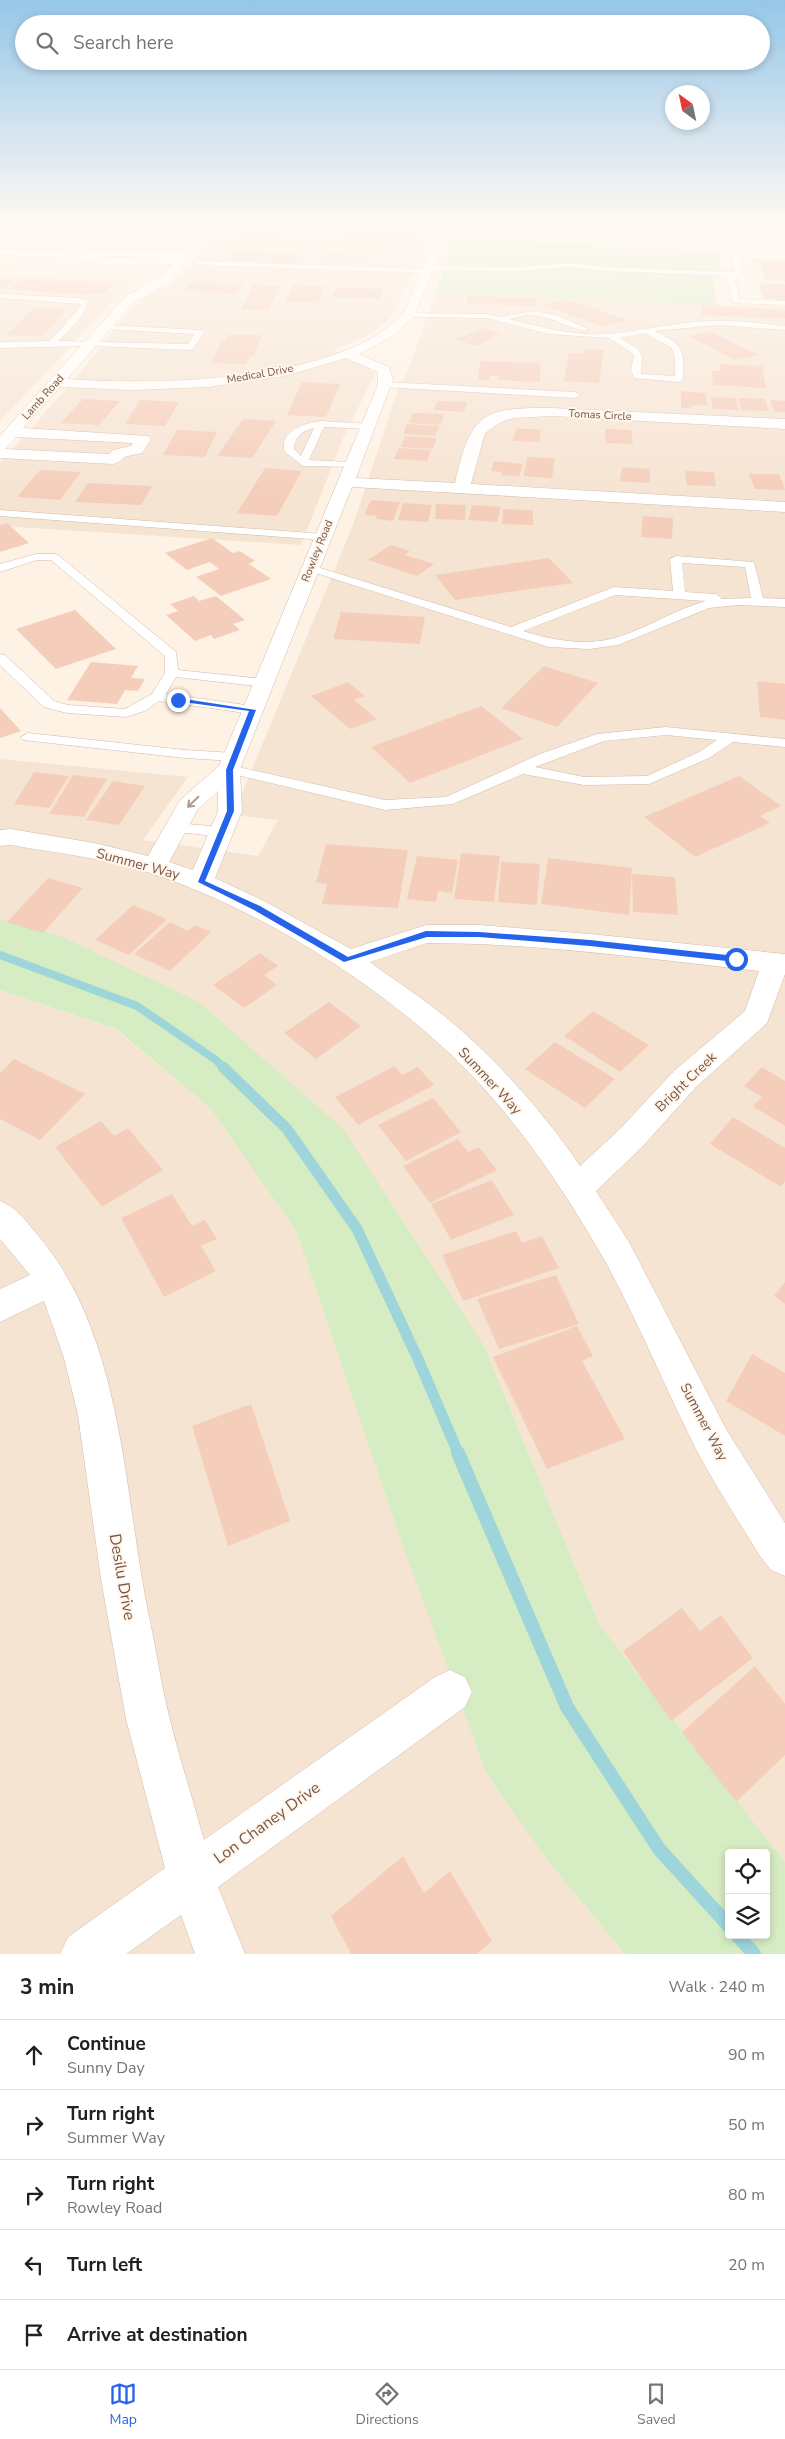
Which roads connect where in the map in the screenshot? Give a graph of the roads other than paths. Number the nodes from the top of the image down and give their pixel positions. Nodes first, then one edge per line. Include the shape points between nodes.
1 (80, 312) edge
2 (119, 312) edge
3 (410, 312) edge
4 (521, 312) edge
5 (536, 312) edge
6 (409, 315) junction
7 (501, 319) junction
8 (106, 327) junction
9 (785, 328) edge
10 (646, 330) junction
11 (594, 335) junction
12 (609, 335) junction
13 (91, 342) junction
14 (52, 344) junction
15 (0, 345) edge
16 (348, 354) junction
17 (56, 382) junction
18 (385, 385) junction
19 (575, 395) dead end
20 (321, 424) junction
21 (785, 424) edge
22 (368, 426) junction
23 (11, 432) junction
24 (0, 445) edge
25 (0, 453) edge
26 (303, 463) junction
27 (348, 473) junction
28 (462, 488) junction
29 (785, 507) edge
30 (0, 513) edge
31 (322, 537) junction
32 (0, 568) edge
33 (310, 568) junction
34 (679, 596) junction
35 (739, 600) junction
36 (758, 602) junction
37 (785, 604) edge
38 (512, 631) junction
39 (0, 658) edge
40 (172, 673) junction
41 (191, 675) junction
42 (264, 683) junction
43 (157, 697) junction
44 (178, 700) junction
45 (253, 710) junction
46 (28, 737) dead end
47 (730, 737) junction
48 (785, 742) edge
49 (232, 763) junction
50 (522, 768) junction
51 (176, 828) junction
52 (222, 832) junction
53 (0, 838) edge
54 (155, 866) junction
55 (201, 882) junction
56 (347, 960) junction
57 (780, 964) edge
58 (577, 1189) junction
59 (0, 1215) edge
60 (52, 1281) junction
61 (0, 1306) edge
62 (785, 1556) edge
63 (450, 1692) dead end
64 (191, 1878) junction
65 (85, 1954) edge
66 (220, 1954) edge

1 - 14 lane
2 - 8 street, Lamb Road
3 - 6 street, Medical Drive
4 - 7 lane
5 - 11 lane
6 - 7 lane
6 - 16 street, Medical Drive via 385,336
7 - 11 lane via 549,332
8 - 13 street, Lamb Road
8 - 13 lane via 200,332 190,347
9 - 10 lane via 717,323
10 - 12 lane
10 - 12 lane via 676,346 681,353 679,379 637,376 636,351
11 - 12 lane
13 - 14 lane
13 - 17 street, Lamb Road
14 - 15 lane
16 - 17 street, Medical Drive via 287,370 203,383 142,386
16 - 18 street via 384,370
17 - 23 street, Lamb Road
18 - 19 lane
18 - 22 street, Rowley Road
20 - 22 lane
20 - 26 lane
20 - 26 lane via 298,430 289,441 289,450
21 - 28 street, Tomas Circle via 552,412 513,414 481,428
22 - 27 street, Rowley Road
23 - 24 street, Lamb Road
23 - 25 street via 142,439 136,450 120,453 113,459
26 - 27 lane
27 - 28 street
27 - 31 street, Rowley Road
28 - 29 street
30 - 31 lane
31 - 33 street, Rowley Road
32 - 40 lane via 36,557 54,557 171,655
33 - 38 lane
33 - 42 street, Rowley Road
34 - 35 lane
34 - 36 lane via 676,559 750,564
34 - 38 lane via 614,591
35 - 36 lane
35 - 38 lane via 708,604 668,618 627,639 588,646 549,643
36 - 37 lane
39 - 43 lane via 49,704 67,709 126,713
40 - 41 lane
40 - 43 lane
41 - 42 lane
41 - 44 lane
42 - 45 street, Rowley Road
43 - 44 lane
44 - 45 lane
45 - 49 street, Rowley Road
46 - 49 lane via 185,754
47 - 48 lane
47 - 50 lane via 666,731 602,737
47 - 50 lane via 704,755 649,780 584,781
49 - 50 lane via 384,805 448,801
49 -> 51 street, Rowley Road via 188,805
49 - 52 street, Rowley Road via 230,811
51 - 52 lane
51 - 54 street, Rowley Road
52 - 55 street, Rowley Road
53 - 54 street, Summer Way via 94,851
54 - 55 street, Summer Way
55 - 56 street, Summer Way via 257,908
56 - 57 street via 426,934 479,934
56 - 58 street, Summer Way via 429,1019 488,1075 554,1153
57 - 58 street, Bright Creek via 757,1016 686,1079
58 - 62 street, Summer Way via 617,1252 713,1442
59 - 60 street, Desilu Drive
60 - 61 street
60 - 64 street, Desilu Drive via 64,1304 97,1415 121,1579 148,1719
63 - 64 street, Lon Chaney Drive
64 - 65 street, Lon Chaney Drive
64 - 66 street, Desilu Drive

